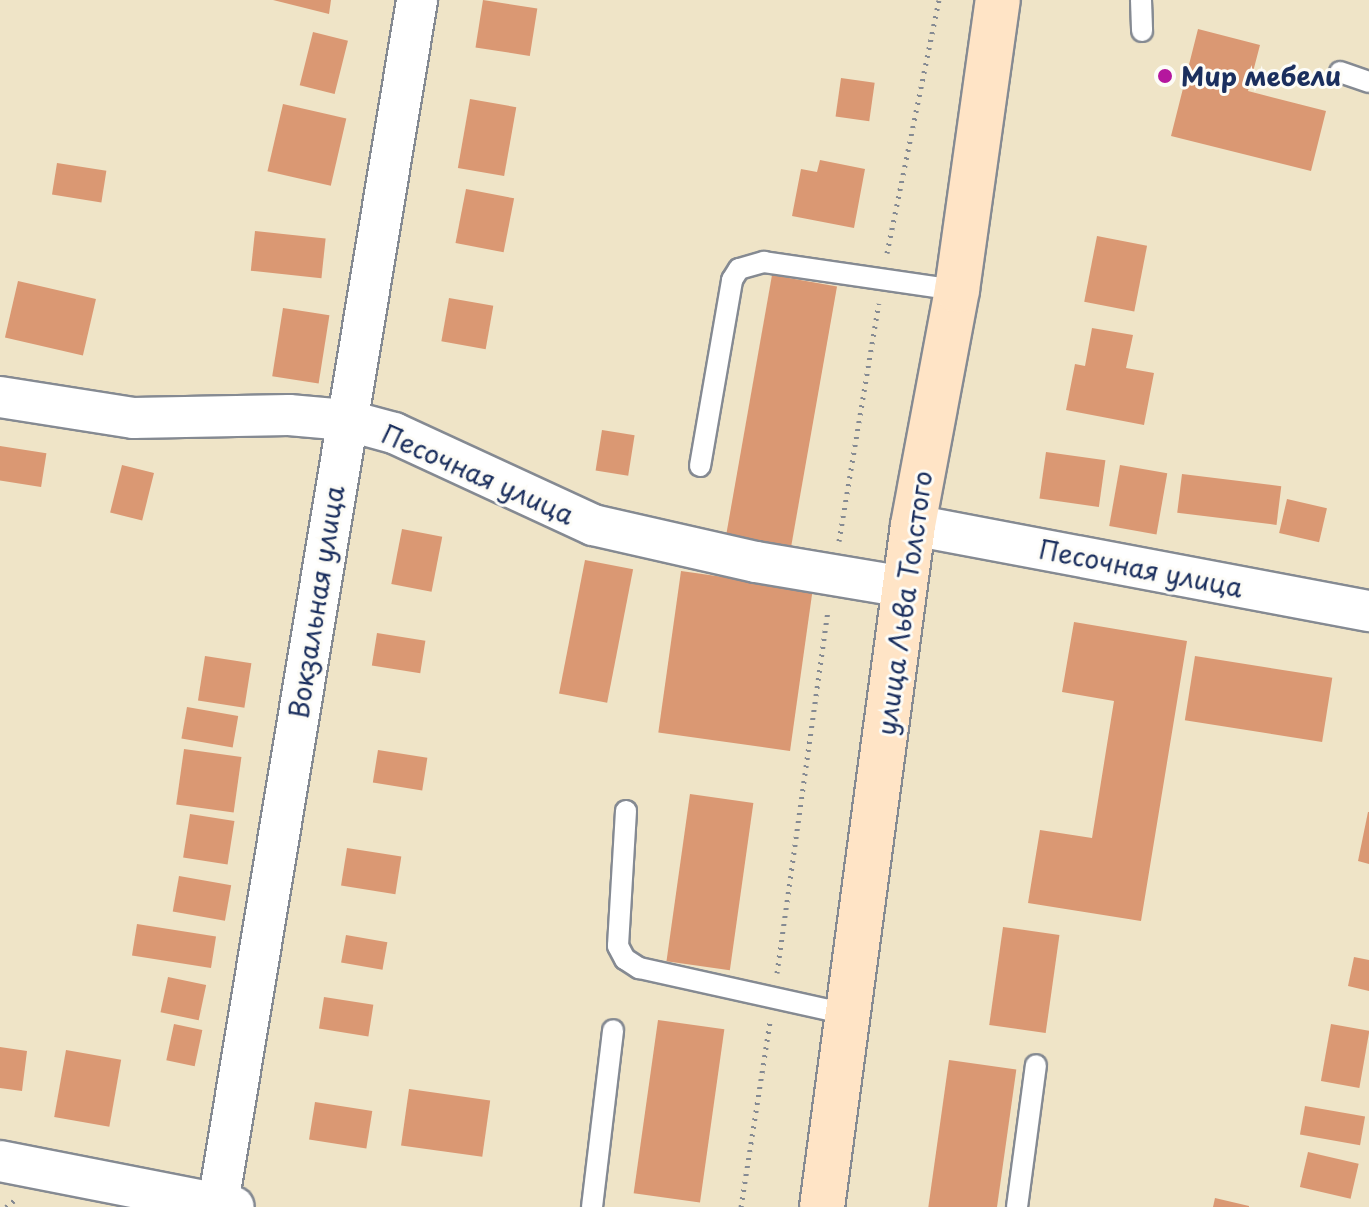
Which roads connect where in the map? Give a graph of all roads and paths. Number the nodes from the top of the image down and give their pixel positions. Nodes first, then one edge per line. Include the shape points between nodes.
1 (417, 0) edge
2 (998, 0) edge
3 (1141, 0) edge
4 (1142, 31) dead end
5 (1340, 72) dead end
6 (1369, 82) edge
7 (957, 290) junction
8 (0, 397) edge
9 (346, 420) junction
10 (700, 466) dead end
11 (913, 525) junction
12 (905, 587) junction
13 (1369, 611) edge
14 (626, 811) dead end
15 (846, 1014) junction
16 (613, 1030) dead end
17 (1036, 1065) dead end
18 (0, 1161) edge
19 (226, 1206) edge
20 (592, 1207) edge
21 (822, 1207) edge
22 (1017, 1207) edge

1 - 9 street, Вокзальная улица
2 - 7 main road, улица Льва Толстого
3 - 4 lane
5 - 6 lane
7 - 10 lane via 764,262 739,269 732,280
7 - 11 main road, улица Льва Толстого
8 - 9 street, Песочная улица via 133,418 289,415
9 - 12 street, Песочная улица via 394,433 593,525 756,562
9 - 19 street, Вокзальная улица
11 - 12 main road, улица Льва Толстого
11 - 13 street, Песочная улица
12 - 15 main road, улица Льва Толстого
14 - 15 lane via 618,946 625,959 639,968
15 - 21 main road, улица Льва Толстого
16 - 20 lane
17 - 22 lane
18 - 19 street

